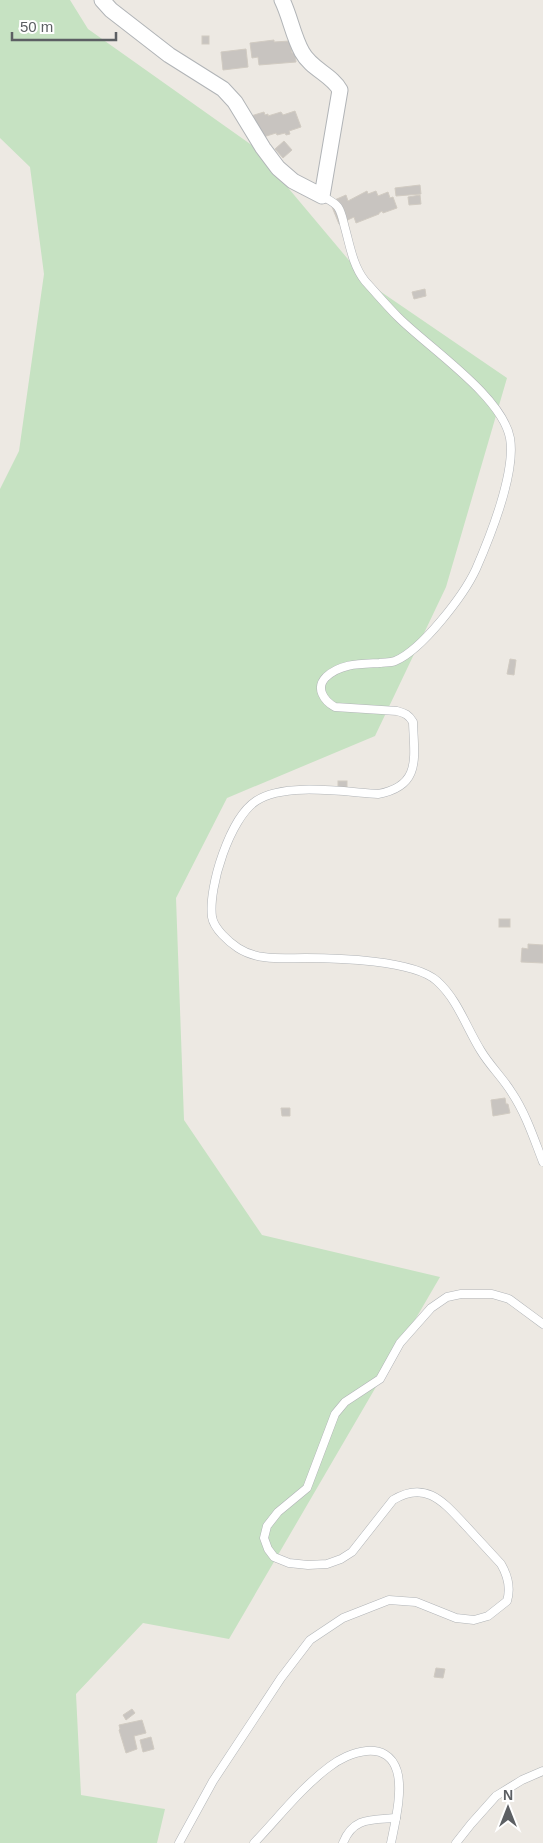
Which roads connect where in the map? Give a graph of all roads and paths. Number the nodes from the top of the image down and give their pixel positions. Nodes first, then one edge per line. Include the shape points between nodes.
1 (102, 0) edge
2 (282, 0) edge
3 (322, 196) junction
4 (543, 1162) edge
5 (543, 1324) edge
6 (543, 1771) edge
7 (396, 1818) junction
8 (179, 1843) edge
9 (254, 1843) edge
10 (343, 1843) edge
11 (391, 1843) edge
12 (456, 1843) edge

1 - 3 street via 169,55 223,89 278,168 293,181
2 - 3 street via 302,52 314,68 340,90
3 - 4 lane via 338,207 354,259 364,279 398,318 486,396 503,420 510,438 510,457 493,531 474,572 446,614 414,648 394,662 356,663 325,678 321,686 322,695 335,707 398,711 410,717 415,764 410,776 390,792 300,790 264,795 250,805 235,824 213,885 212,919 219,931 239,949 262,958 324,958 387,964 416,970 435,979 453,998 482,1052 525,1115
5 - 8 lane via 509,1299 492,1294 447,1297 430,1308 400,1343 380,1379 345,1402 335,1414 307,1488 278,1512 267,1526 264,1538 274,1557 289,1563 334,1562 352,1552 393,1500 402,1495 423,1493 442,1501 501,1564 509,1585 507,1601 488,1616 474,1620 456,1618 416,1602 389,1600 343,1618 310,1640 281,1678 213,1782
6 - 12 lane via 496,1796
7 - 9 lane via 397,1771 393,1763 378,1751 357,1752 329,1767
7 - 10 lane via 363,1821 347,1832
7 - 11 lane

